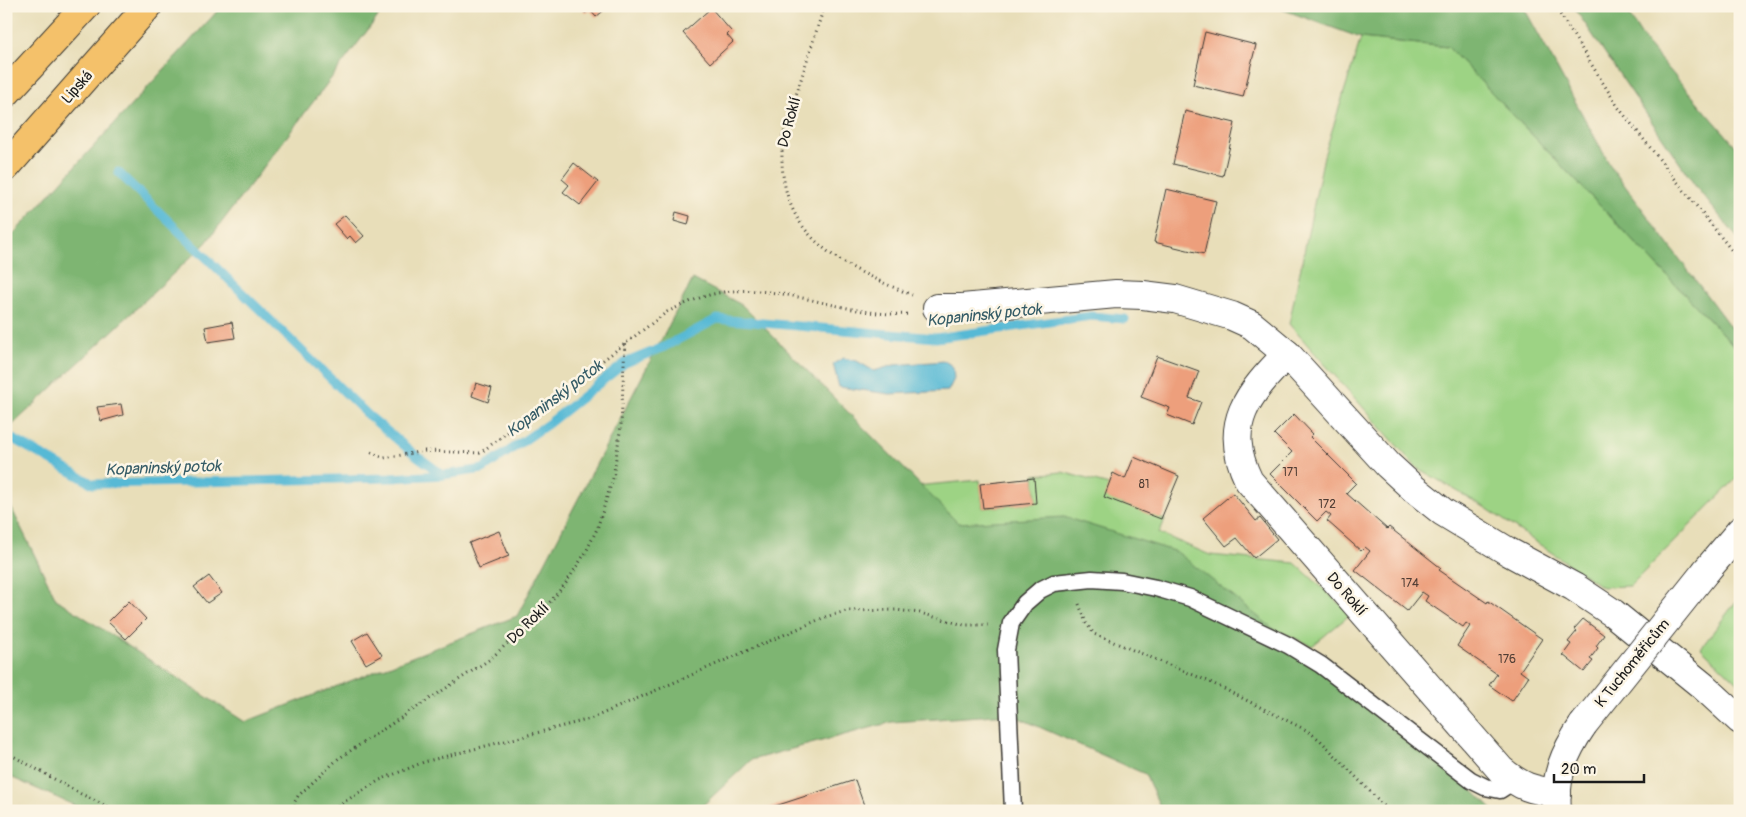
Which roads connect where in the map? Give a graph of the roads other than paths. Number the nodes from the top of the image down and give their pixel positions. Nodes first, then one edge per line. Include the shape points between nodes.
1 (86, 6) edge
2 (148, 6) edge
3 (6, 93) edge
4 (6, 167) edge
5 (937, 308) road end
6 (1287, 354) junction
7 (1740, 531) edge
8 (1740, 720) edge
9 (1514, 781) junction
10 (1557, 802) edge
11 (1013, 811) edge

1 - 3 highway
2 - 4 highway, Lipská
5 - 6 street via 1116,294 1175,299 1252,325
6 - 8 street via 1413,488 1443,512 1613,613
6 - 9 street, Do Roklí via 1248,398 1240,417 1237,430 1239,458 1250,482
7 - 10 street, K Tuchoměřicům, bridge via 1582,725 1565,753
9 - 10 street, Do Roklí
9 - 11 lane via 1500,790 1471,780 1321,665 1221,612 1156,588 1122,580 1092,578 1054,583 1040,590 1025,603 1011,623 1006,650

